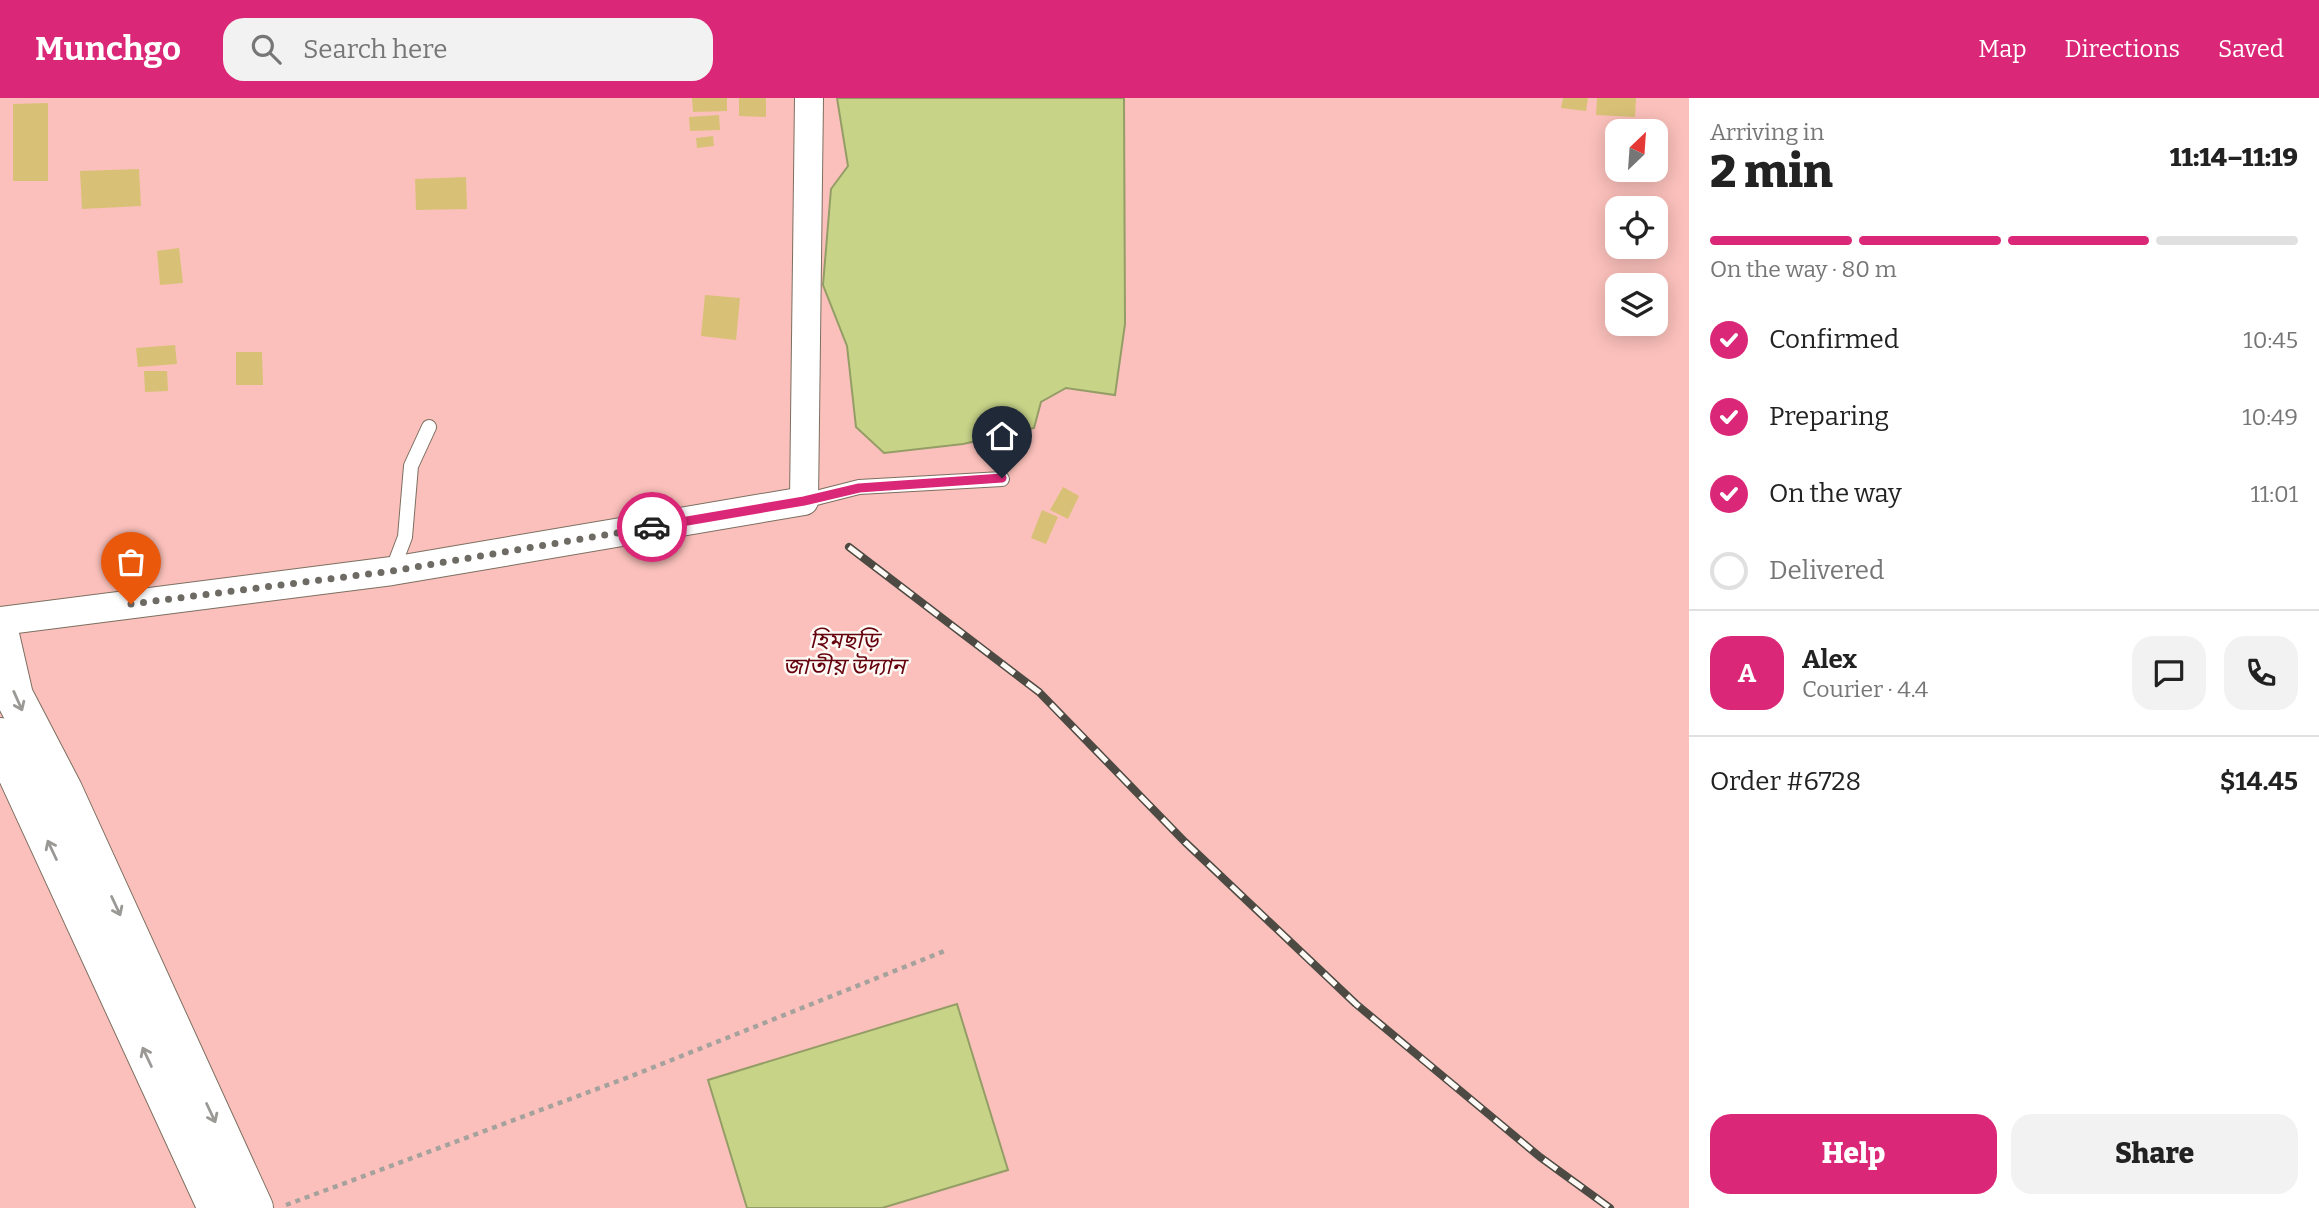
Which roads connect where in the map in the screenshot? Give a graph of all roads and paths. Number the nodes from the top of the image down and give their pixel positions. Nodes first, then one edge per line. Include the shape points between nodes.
1 (809, 98) edge
2 (429, 427) dead end
3 (1002, 478) dead end
4 (804, 501) junction
5 (392, 571) junction
6 (0, 621) edge
7 (0, 635) edge
8 (0, 737) edge
9 (947, 950) dead end
10 (217, 1208) edge
11 (254, 1208) edge
12 (279, 1208) edge

1 - 4 street
2 - 5 lane via 411,466 405,537
3 - 4 lane via 859,488
4 - 5 street
5 - 6 street
7 -> 11 main road via 14,696 63,790
10 -> 8 main road
9 - 12 path via 629,1077

